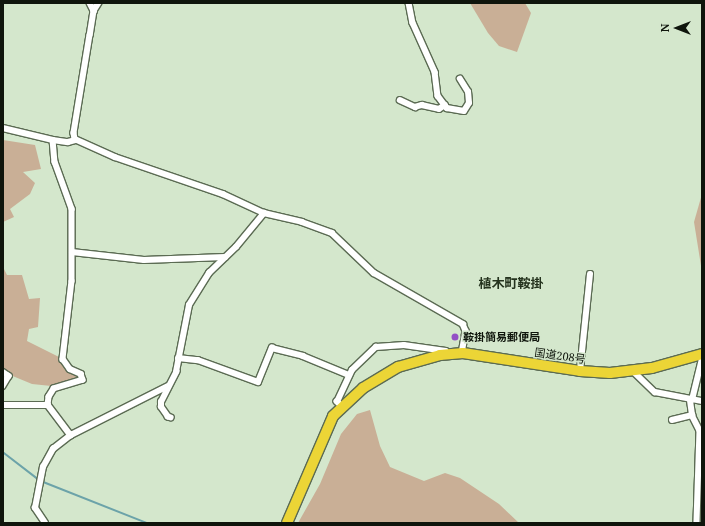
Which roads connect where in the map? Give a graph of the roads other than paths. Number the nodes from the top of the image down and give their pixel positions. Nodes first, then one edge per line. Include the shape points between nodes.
1 (90, 3) edge
2 (99, 3) edge
3 (409, 3) edge
4 (94, 11) junction
5 (460, 79) dead end
6 (400, 100) dead end
7 (445, 105) junction
8 (3, 128) edge
9 (53, 140) junction
10 (76, 140) junction
11 (264, 213) junction
12 (72, 252) junction
13 (227, 257) junction
14 (590, 274) dead end
15 (463, 353) junction
16 (702, 354) edge
17 (178, 358) junction
18 (702, 359) edge
19 (580, 371) junction
20 (3, 372) edge
21 (634, 372) junction
22 (349, 375) junction
23 (3, 386) edge
24 (168, 386) junction
25 (691, 400) junction
26 (702, 401) edge
27 (3, 404) edge
28 (48, 405) junction
29 (342, 406) junction
30 (692, 415) junction
31 (172, 418) dead end
32 (672, 420) dead end
33 (71, 435) junction
34 (45, 523) edge
35 (287, 523) edge
36 (698, 523) edge

1 - 4 street
2 - 4 street
3 - 7 street via 413,23 435,72 438,96
4 - 10 street via 74,133
5 - 7 street via 468,92 469,103 464,111 447,108
6 - 7 street via 415,107 422,105 439,109
8 - 9 street
9 - 10 street
9 - 12 street via 54,162 72,209
10 - 11 street via 115,157 222,194
11 - 13 street
11 - 15 street via 302,222 339,237 369,270 463,324 466,330
12 - 13 street via 144,260
12 - 28 street via 63,359 70,369 81,374 83,380 54,389
13 - 17 street via 209,273 189,305
14 - 19 street
15 - 19 highway, 国道208号
15 - 22 street via 404,345 376,347 360,360
15 - 29 highway, 国道208号 via 440,355 398,367 380,376
16 - 21 highway, 国道208号
17 - 22 street via 198,360 258,382 272,348 303,356
17 - 24 street via 176,372
18 - 25 street
19 - 21 highway, 国道208号
20 - 23 street via 9,376
21 - 25 street via 655,392
22 - 29 street via 337,402
24 - 31 street via 161,407 168,417
24 - 33 street
25 - 26 street
25 - 30 street
27 - 28 street
28 - 33 street
29 - 35 highway, 国道208号 via 323,436
30 - 32 street
30 - 36 street via 700,431
33 - 34 street via 53,449 43,467 35,508

